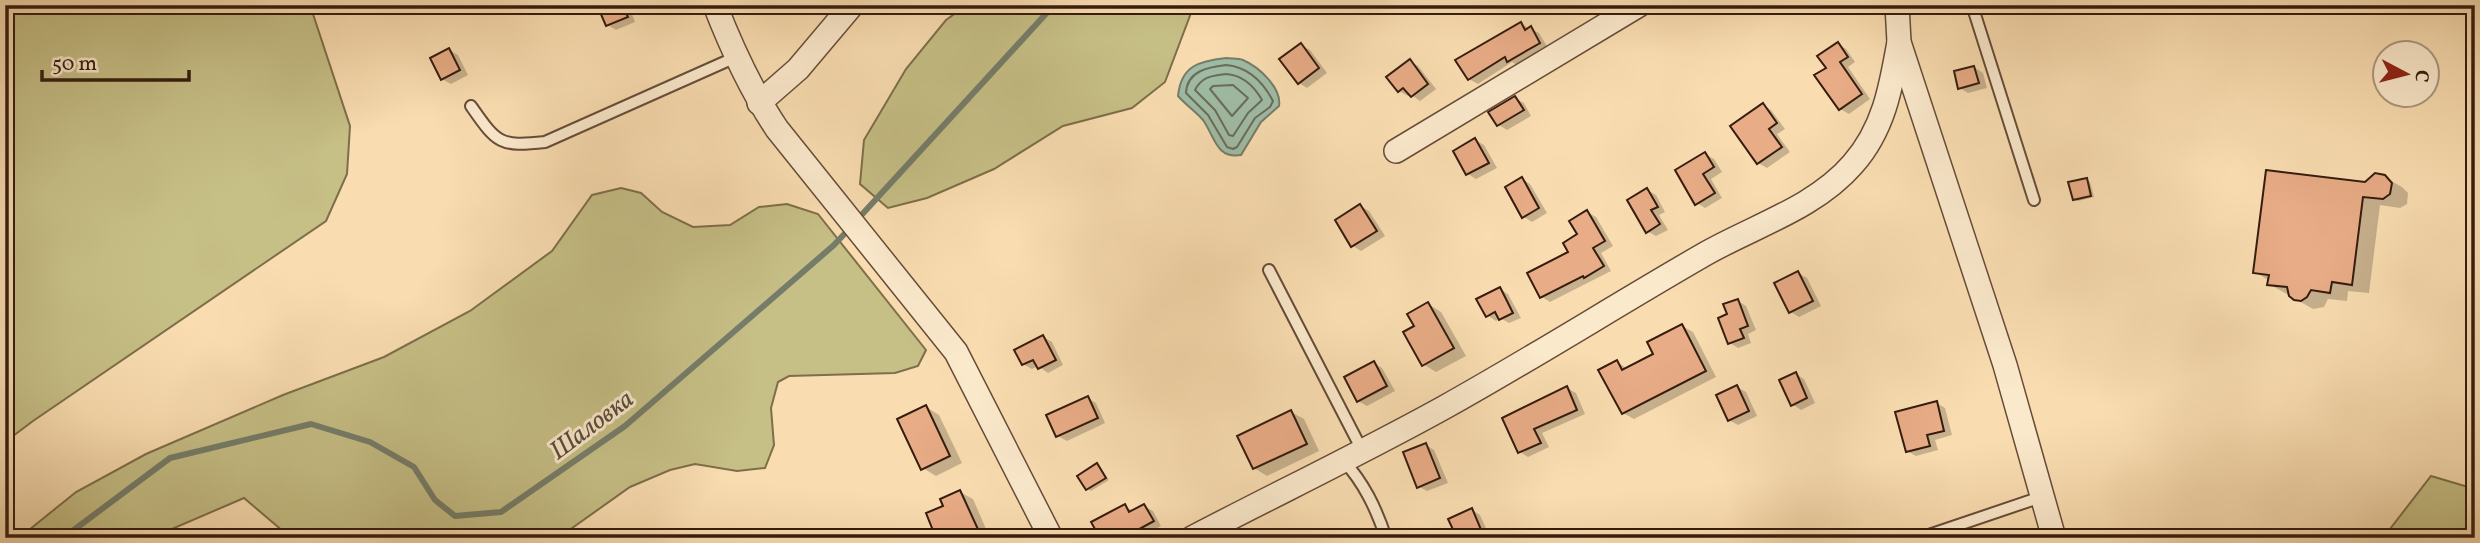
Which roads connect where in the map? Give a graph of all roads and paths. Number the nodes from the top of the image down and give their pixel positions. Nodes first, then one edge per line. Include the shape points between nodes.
1 (715, 5) edge
2 (852, 5) edge
3 (1639, 5) edge
4 (1897, 5) edge
5 (1972, 5) edge
6 (1899, 43) junction
7 (736, 57) junction
8 (759, 103) junction
9 (471, 106) dead end
10 (1396, 151) dead end
11 (2034, 200) dead end
12 (1269, 270) dead end
13 (1353, 455) junction
14 (2043, 496) junction
15 (1051, 538) edge
16 (1192, 538) edge
17 (1386, 538) edge
18 (1920, 538) edge
19 (2054, 538) edge

1 - 7 street
2 - 8 street via 798,69
3 - 10 street
4 - 6 street
5 - 11 lane
6 - 13 street via 1879,126 1836,181 1445,407
6 - 14 street
7 - 8 street
7 - 9 lane via 545,142 503,142 491,135
8 - 15 street via 956,352
12 - 13 lane
13 - 16 street
13 - 17 lane
14 - 18 lane
14 - 19 street

